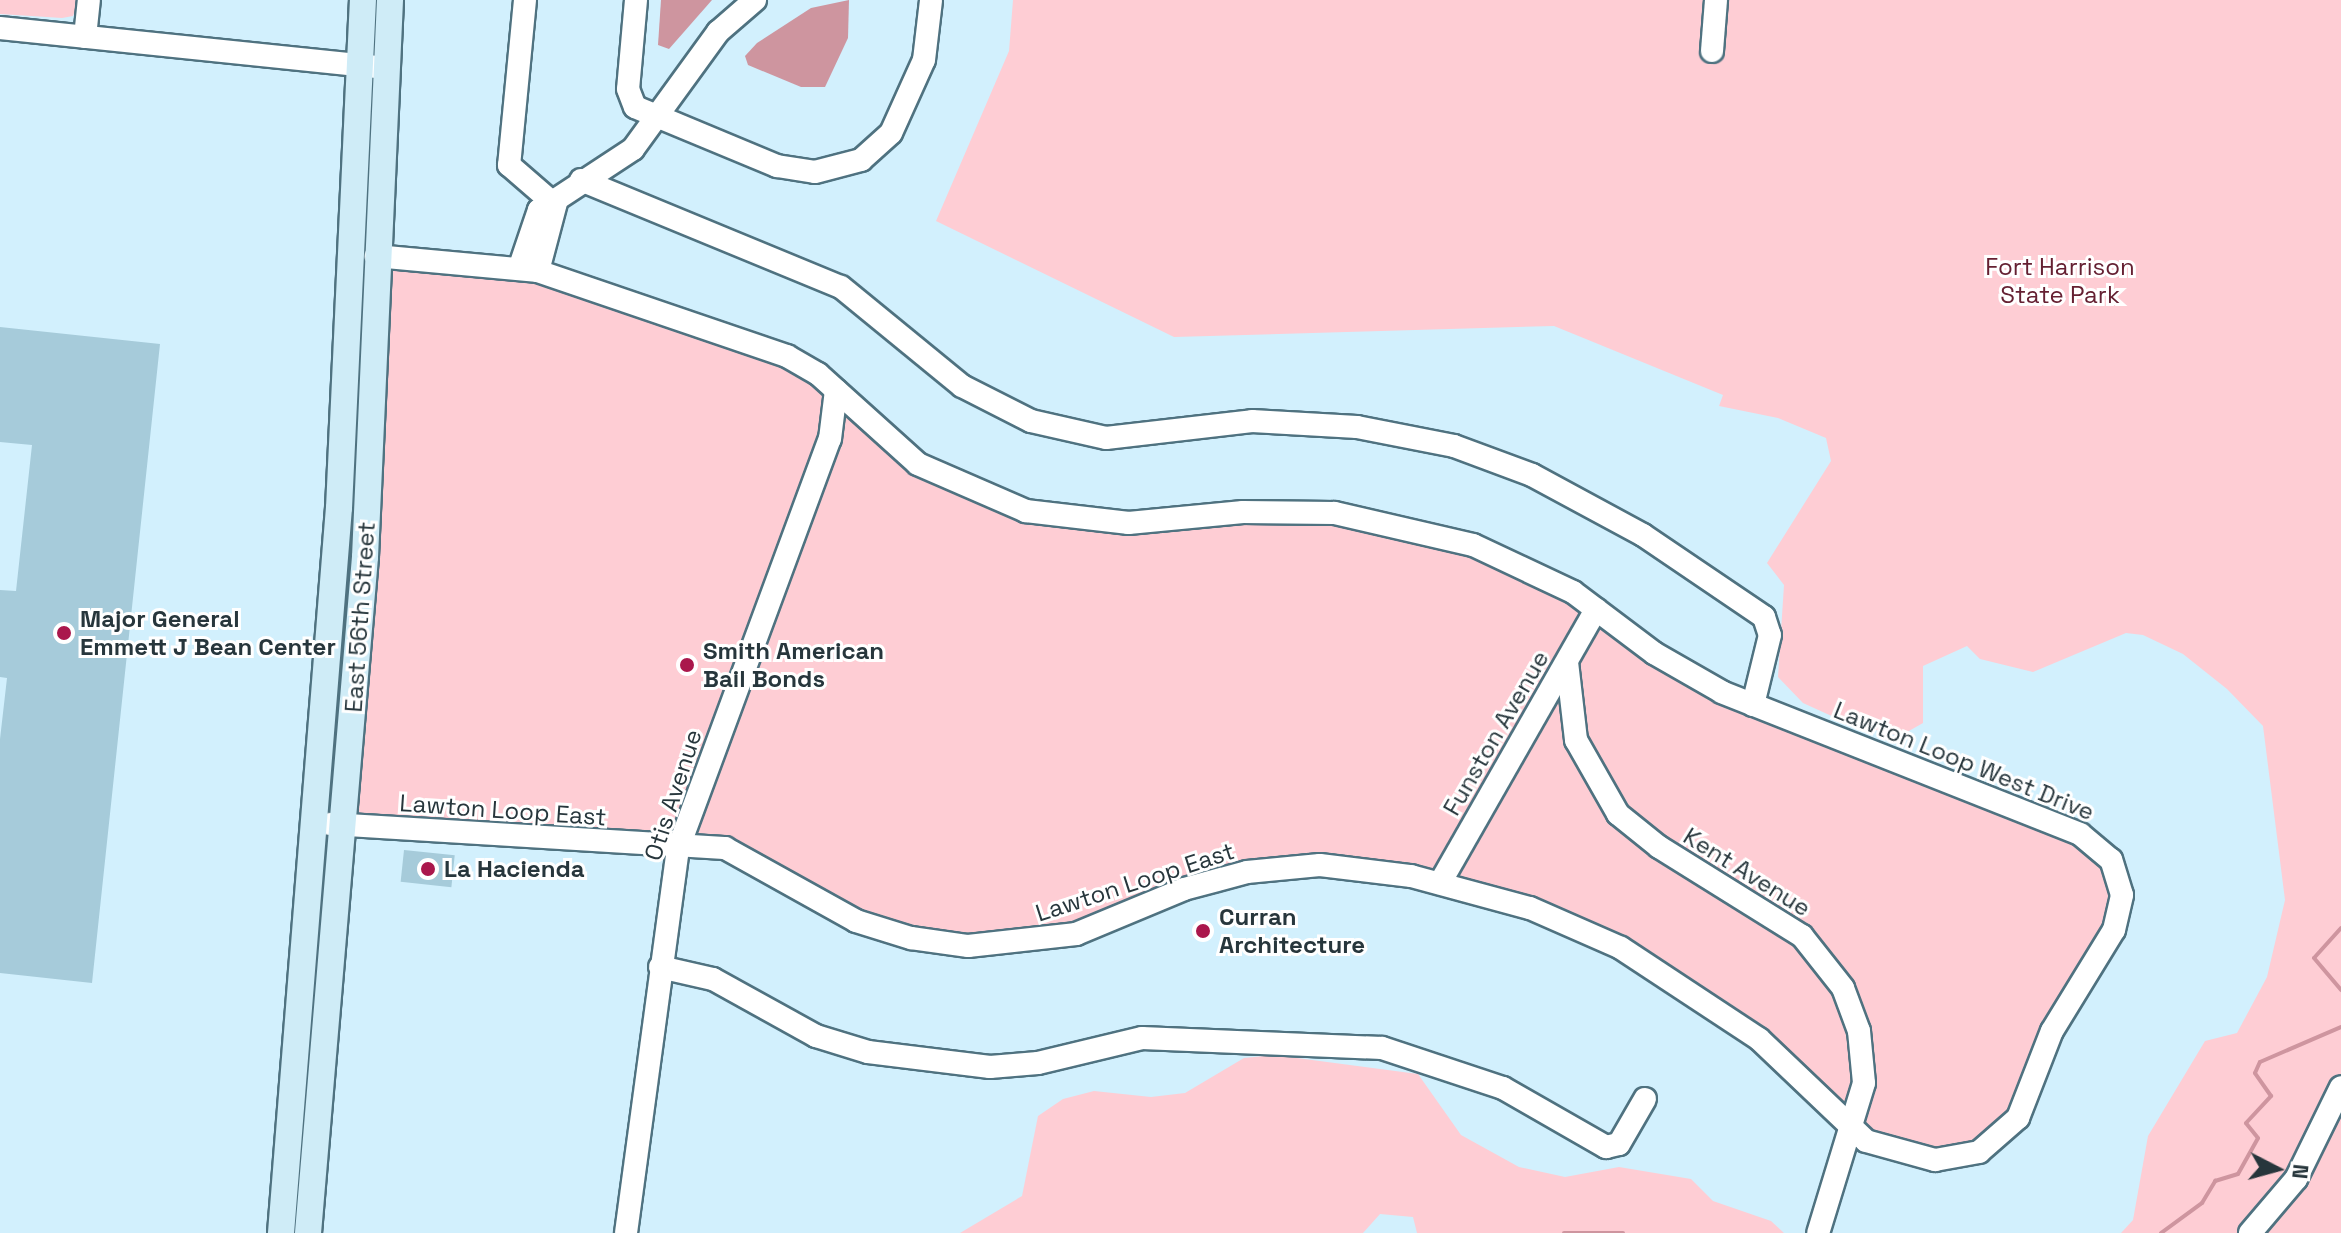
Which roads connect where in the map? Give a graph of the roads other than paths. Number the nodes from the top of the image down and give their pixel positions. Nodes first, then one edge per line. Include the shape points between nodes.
1 (89, 0) edge
2 (363, 0) edge
3 (390, 0) edge
4 (525, 0) edge
5 (636, 0) edge
6 (755, 0) edge
7 (931, 0) edge
8 (1716, 0) edge
9 (0, 28) edge
10 (85, 37) junction
11 (1712, 51) dead end
12 (358, 66) junction
13 (386, 68) junction
14 (656, 118) junction
15 (581, 180) junction
16 (552, 206) junction
17 (376, 256) junction
18 (529, 270) junction
19 (836, 390) junction
20 (1596, 609) junction
21 (1567, 662) junction
22 (1753, 705) junction
23 (337, 824) junction
24 (678, 849) junction
25 (1440, 883) junction
26 (660, 967) junction
27 (2341, 1087) edge
28 (1645, 1099) dead end
29 (1854, 1129) junction
30 (281, 1233) edge
31 (308, 1233) edge
32 (626, 1233) edge
33 (1818, 1233) edge
34 (2250, 1233) edge

1 - 10 street
2 - 12 main road, East 56th Street
3 - 13 main road, East 56th Street
4 - 16 street via 509,165
5 - 14 street via 628,89 635,107
6 - 14 street via 718,32
7 - 14 street via 924,60 896,125 861,160 828,171 793,170
8 - 11 street
9 - 10 street
10 - 12 street
12 - 13 street
12 - 30 main road, East 56th Street via 339,508
13 - 17 main road, East 56th Street
14 - 15 street via 633,149
15 - 16 street
15 - 22 street via 841,287 978,397 1077,434 1119,438 1252,421 1331,425 1433,441 1532,475 1643,535 1764,617 1770,635
16 - 18 street
17 - 18 street, Lawton Loop West Drive
17 - 23 main road, East 56th Street via 365,557
18 - 19 street, Lawton Loop West Drive via 787,356
19 - 20 street, Lawton Loop West Drive via 918,464 1026,511 1110,523 1257,511 1373,519 1491,552
19 - 24 street, Otis Avenue via 830,439
20 - 21 street, Funston Avenue
20 - 22 street, Lawton Loop West Drive via 1687,673
21 - 25 street, Funston Avenue
21 - 29 street, Kent Avenue via 1576,740 1610,804 1648,840 1802,936 1843,988 1864,1064
22 - 29 street, Lawton Loop West Drive via 2052,820 2104,851 2120,882 2114,930 2055,1025 2025,1104 2005,1134 1972,1155 1935,1160 1877,1146
23 - 24 street, Lawton Loop East
23 - 31 main road, East 56th Street
24 - 25 street, Lawton Loop East via 736,851 843,916 897,935 968,946 1076,934 1184,889 1267,869 1346,866
24 - 26 street, Otis Avenue
25 - 29 street, Lawton Loop East via 1530,908 1631,954 1759,1039
26 - 28 street via 713,979 834,1043 897,1056 1014,1066 1142,1038 1382,1048 1503,1088 1606,1147 1619,1144
26 - 32 street, Otis Avenue
27 - 34 street via 2296,1179
29 - 33 street, Kent Avenue

